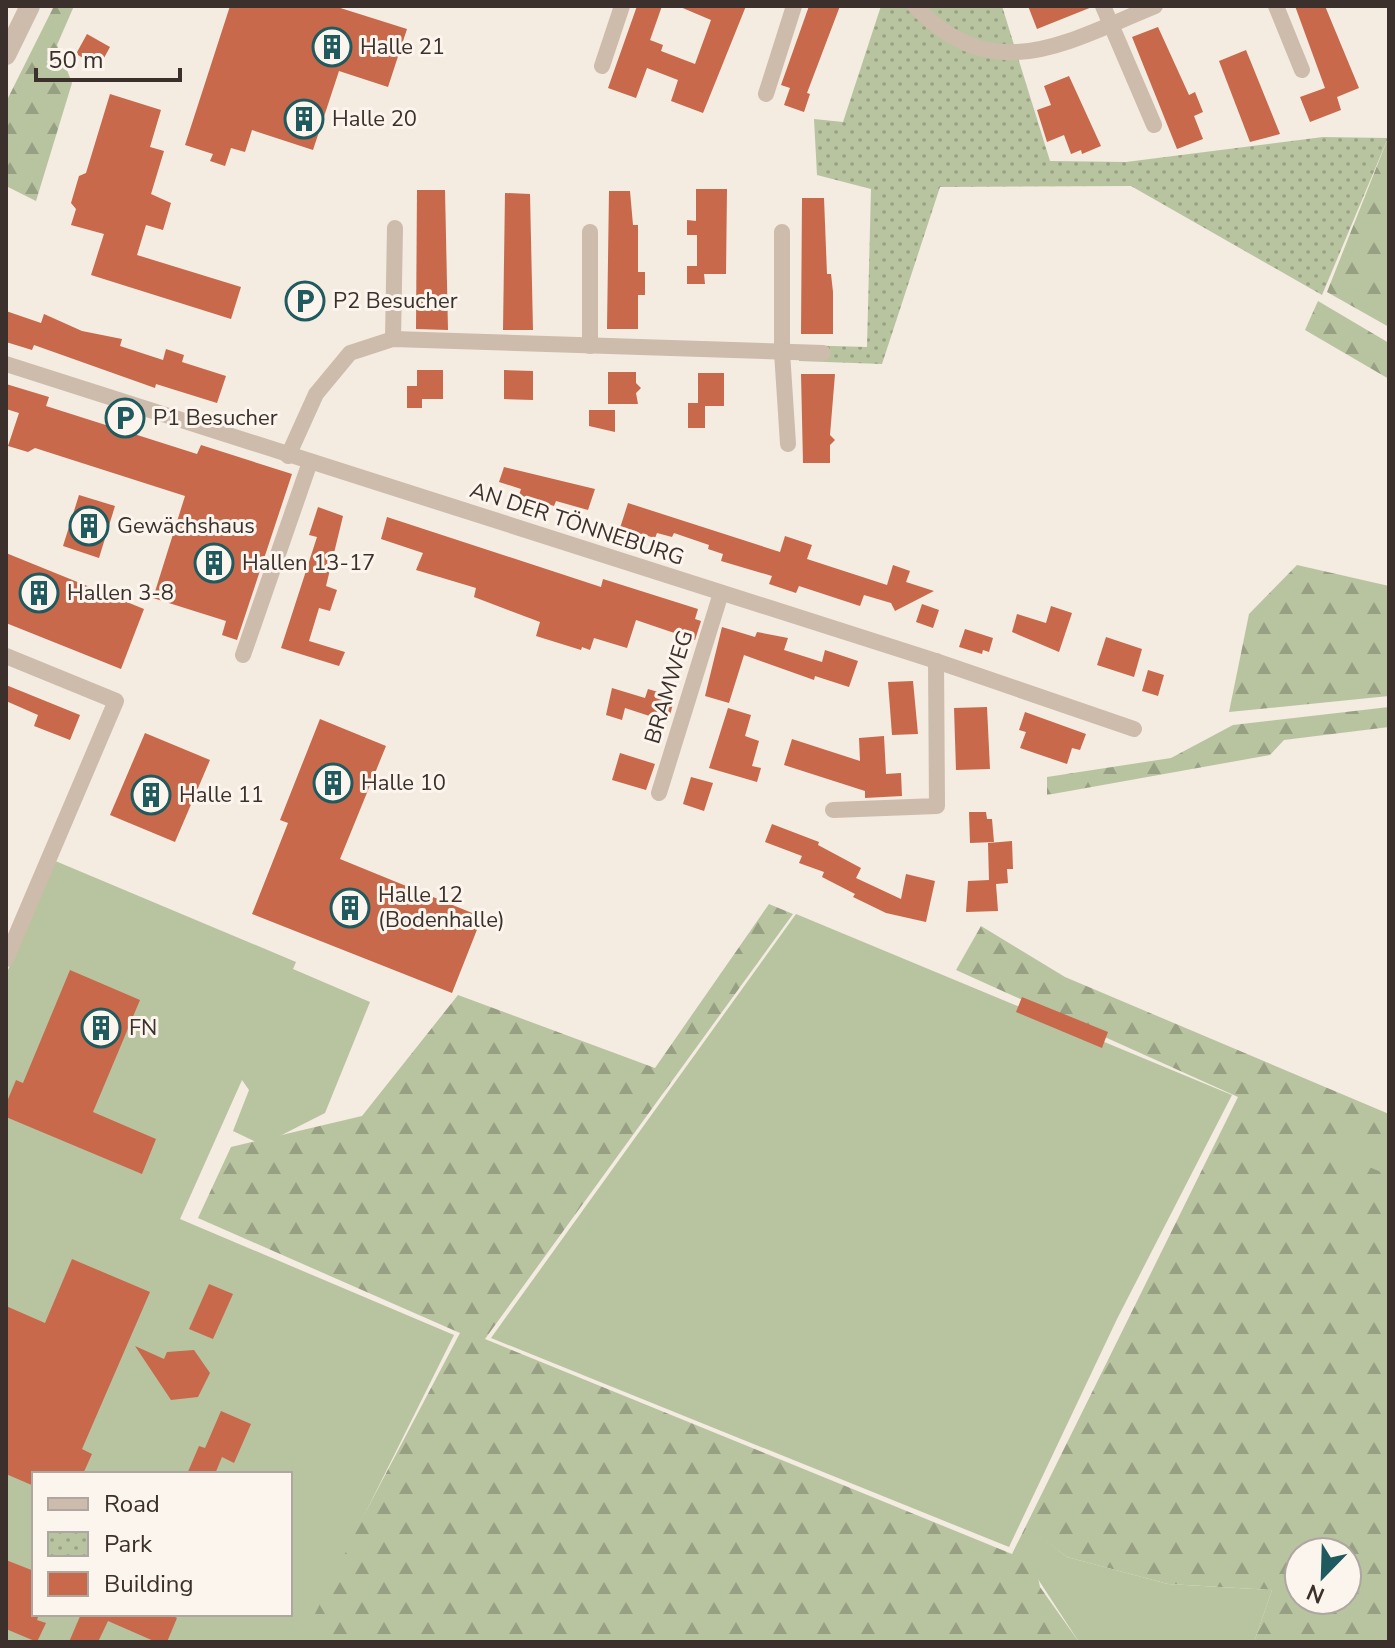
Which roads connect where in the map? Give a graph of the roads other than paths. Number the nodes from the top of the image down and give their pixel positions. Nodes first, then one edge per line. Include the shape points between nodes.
1 (30, 6) edge
2 (622, 6) edge
3 (794, 6) edge
4 (915, 6) edge
5 (1103, 6) edge
6 (1155, 6) edge
7 (1276, 6) edge
8 (1110, 24) junction
9 (6, 55) edge
10 (602, 66) dead end
11 (1302, 70) dead end
12 (766, 94) dead end
13 (1154, 125) dead end
14 (395, 228) dead end
15 (590, 232) dead end
16 (782, 232) dead end
17 (393, 339) junction
18 (590, 346) junction
19 (782, 352) junction
20 (823, 353) dead end
21 (6, 364) edge
22 (788, 444) dead end
23 (288, 456) junction
24 (310, 462) junction
25 (721, 593) junction
26 (243, 655) dead end
27 (6, 656) edge
28 (936, 661) junction
29 (1134, 729) dead end
30 (659, 793) dead end
31 (833, 810) dead end
32 (12, 929) edge
33 (6, 959) edge

1 - 9 street
2 - 10 street
3 - 12 street
4 - 8 street via 942,34 1001,53 1032,53
5 - 8 street
6 - 8 street
7 - 11 street
8 - 13 street
14 - 17 street
15 - 18 street
16 - 19 street
17 - 18 street
17 - 23 street via 350,353 316,394
18 - 19 street
19 - 20 street
19 - 22 street
21 - 23 street, AN DER TÖNNEBURG
23 - 24 street, AN DER TÖNNEBURG
24 - 25 street, AN DER TÖNNEBURG
24 - 26 street
25 - 28 street, AN DER TÖNNEBURG
25 - 30 street, BRAMWEG
27 - 32 street via 116,701
28 - 29 street, AN DER TÖNNEBURG
28 - 31 street via 937,806
32 - 33 street

